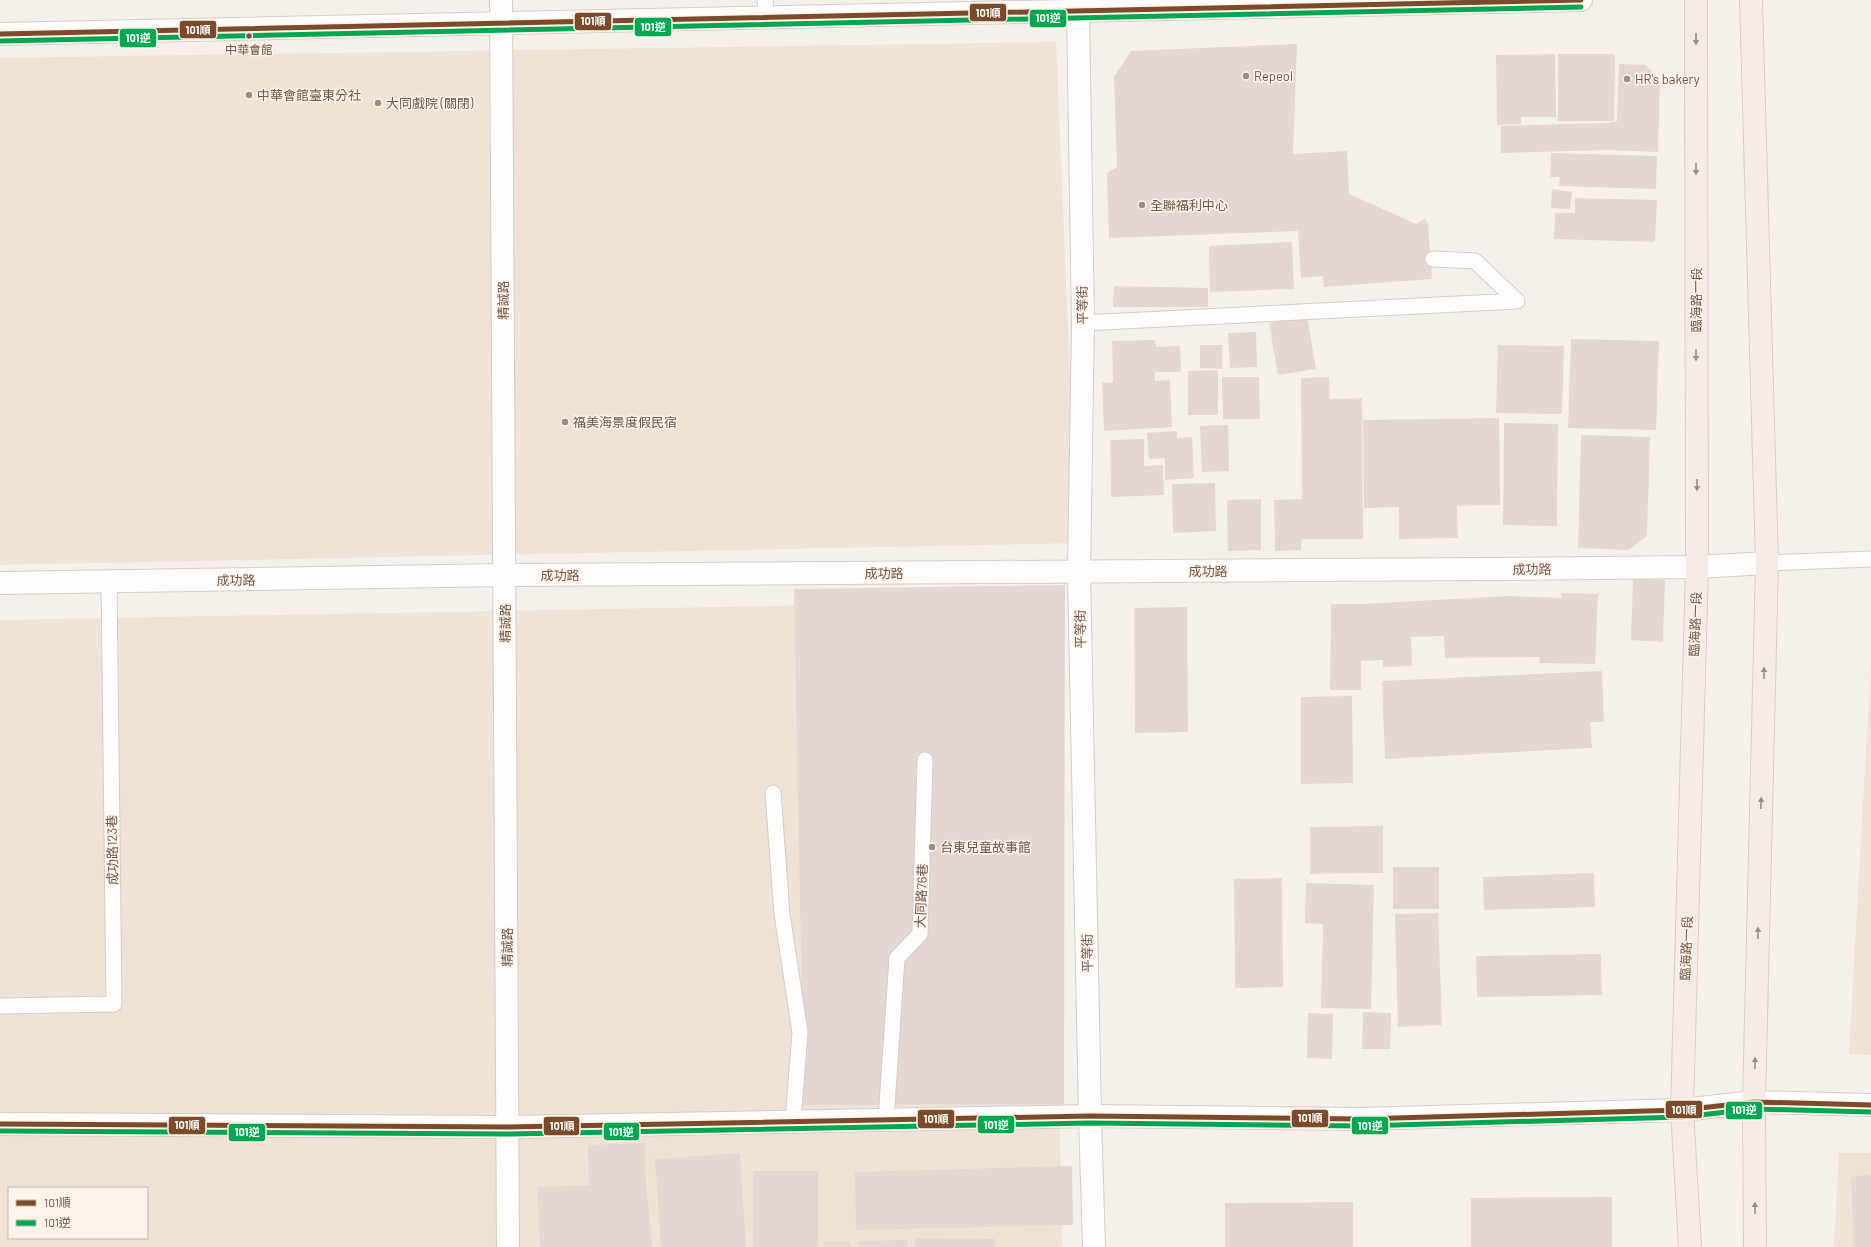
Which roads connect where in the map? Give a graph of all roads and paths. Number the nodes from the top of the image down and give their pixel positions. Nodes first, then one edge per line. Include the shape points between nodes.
1 (501, 0) edge
2 (1581, 0) edge
3 (1696, 0) edge
4 (1751, 0) edge
5 (1396, 2) edge
6 (766, 9) edge
7 (1078, 11) junction
8 (502, 23) junction
9 (0, 34) edge
10 (1433, 259) dead end
11 (1083, 323) junction
12 (1871, 559) edge
13 (1767, 563) junction
14 (1697, 567) junction
15 (1079, 572) junction
16 (505, 575) junction
17 (108, 582) junction
18 (0, 583) edge
19 (925, 760) dead end
20 (773, 793) dead end
21 (0, 1006) edge
22 (1754, 1102) junction
23 (1871, 1105) edge
24 (1682, 1110) junction
25 (1090, 1116) junction
26 (886, 1120) junction
27 (793, 1121) junction
28 (0, 1124) edge
29 (508, 1127) junction
30 (508, 1247) edge
31 (1094, 1247) edge
32 (1690, 1247) edge
33 (1755, 1247) edge

1 - 8 street, 精誠路
2 - 5 street
3 -> 14 main road, 臨海路一段
4 - 13 main road
5 - 7 street
6 - 7 street
6 - 8 street
7 - 11 street, 平等街
8 - 9 street
8 - 16 street, 精誠路
10 - 11 lane via 1475,261 1517,301
11 - 15 street, 平等街
12 - 13 lane
13 - 14 street, 成功路
22 -> 13 main road
14 - 15 street, 成功路
14 - 24 main road, 臨海路一段
15 - 16 street, 成功路
15 - 25 street, 平等街
16 - 17 street, 成功路
16 - 29 street, 精誠路
17 - 18 street, 成功路
17 - 21 lane, 成功路123巷 via 114,1004
19 - 26 lane, 大同路76巷 via 920,934 897,958
20 - 27 lane via 782,914 800,1032
22 - 23 street
22 - 24 street
33 -> 22 main road
24 - 25 street via 1360,1119
24 - 32 main road, 臨海路一段
25 - 26 street
25 - 31 street, 平等街
26 - 27 street
27 - 29 street
28 - 29 street
29 - 30 street, 精誠路

